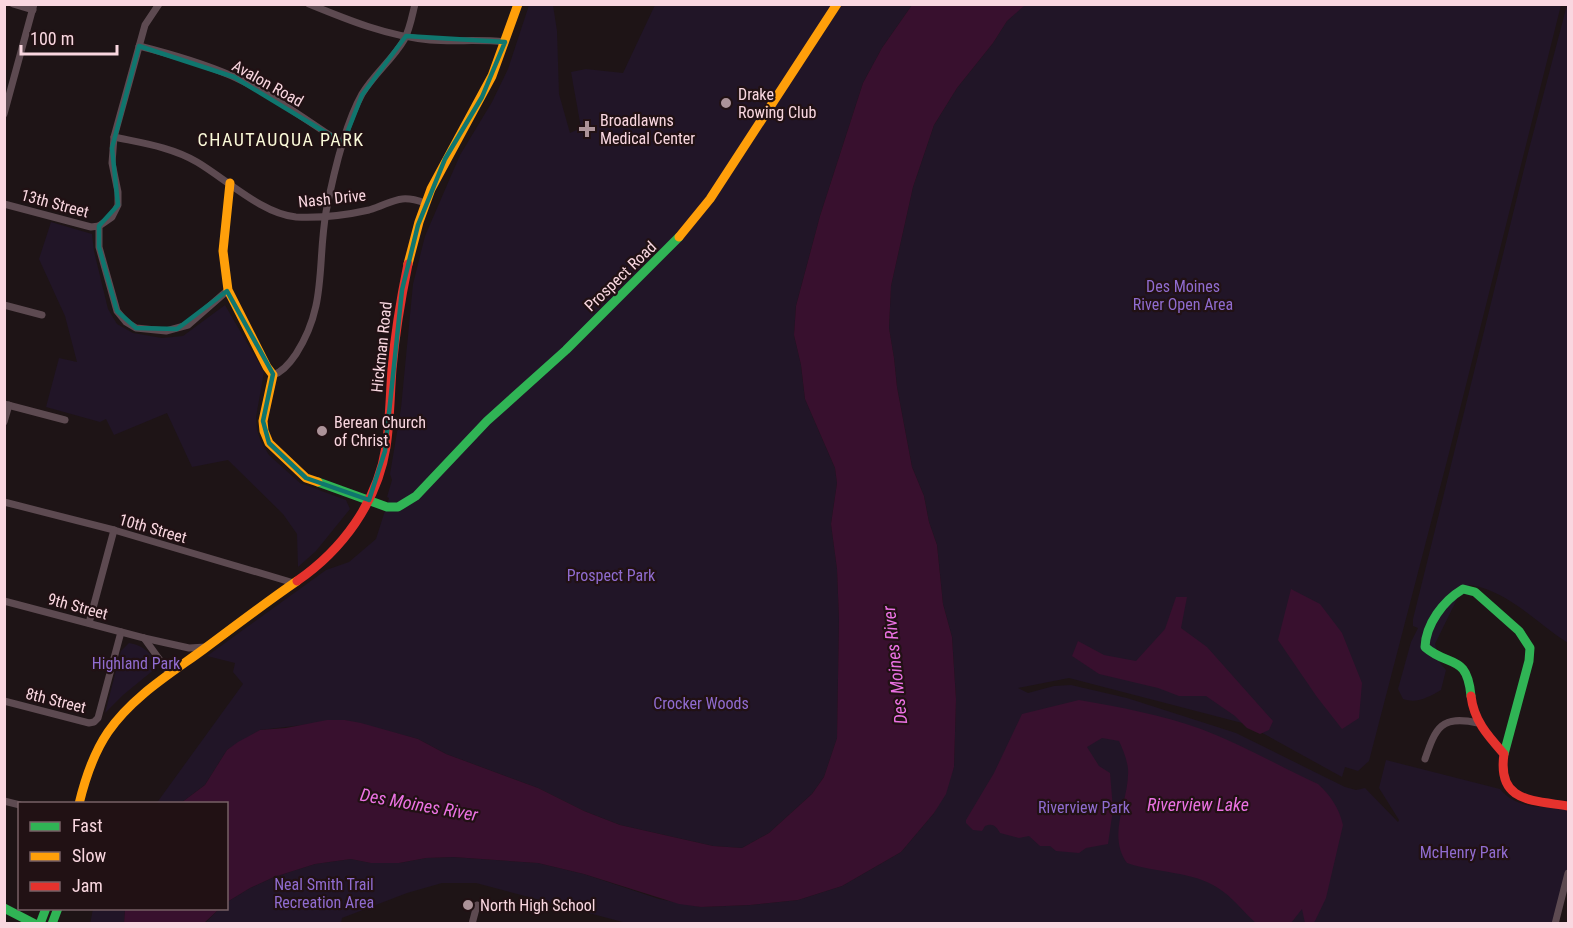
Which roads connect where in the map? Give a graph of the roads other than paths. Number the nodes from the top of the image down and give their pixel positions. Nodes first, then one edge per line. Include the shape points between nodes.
1 (13, 4) edge
2 (159, 4) edge
3 (309, 4) edge
4 (415, 4) edge
5 (518, 4) edge
6 (837, 4) edge
7 (33, 7) edge
8 (406, 36) junction
9 (505, 42) junction
10 (139, 46) junction
11 (4, 114) edge
12 (114, 137) junction
13 (344, 144) junction
14 (230, 183) junction
15 (425, 203) junction
16 (4, 204) edge
17 (326, 215) junction
18 (99, 226) junction
19 (228, 290) junction
20 (4, 305) edge
21 (42, 315) dead end
22 (273, 375) junction
23 (7, 405) edge
24 (65, 420) dead end
25 (4, 422) edge
26 (369, 500) junction
27 (4, 502) edge
28 (114, 530) junction
29 (294, 583) junction
30 (4, 600) edge
31 (89, 623) junction
32 (121, 632) junction
33 (144, 638) junction
34 (206, 647) junction
35 (170, 674) junction
36 (4, 701) edge
37 (1478, 723) junction
38 (1504, 754) junction
39 (1425, 759) dead end
40 (80, 802) edge
41 (1569, 806) edge
42 (1569, 873) edge
43 (477, 905) dead end
44 (4, 908) edge
45 (46, 910) edge
46 (58, 910) edge
47 (35, 924) edge
48 (40, 924) edge
49 (52, 924) edge
50 (472, 924) edge
51 (1555, 924) edge

1 - 7 street
2 - 10 street via 145,24
3 - 8 street via 350,22
4 - 8 street
5 - 9 street, Hickman Road
6 - 26 street, Prospect Road via 710,198 664,255 487,421 416,496 398,507
7 - 11 street
8 - 9 street
8 - 13 street via 362,95
9 - 15 street, Hickman Road via 482,97 445,159
10 - 12 street
10 - 13 street, Avalon Road via 234,77
12 - 14 street, Nash Drive via 182,154
12 - 18 street via 112,163 119,199 112,217
13 - 17 street
14 - 17 street, Nash Drive via 277,213 294,217
14 - 19 street via 223,251
15 - 17 street, Nash Drive via 400,198 368,210
15 - 26 street, Hickman Road via 402,290 386,451
16 - 18 street, 13th Street
17 - 22 street via 314,317 293,357 280,373
18 - 19 street via 99,247 117,311 136,328 166,331 188,325
19 - 22 street
20 - 21 street
22 - 26 street, Prospect Road via 263,421 269,443 306,478
23 - 24 street
23 - 25 street
26 - 29 street, Hickman Road via 334,551
27 - 28 street, 10th Street
28 - 29 street, 10th Street
28 - 31 street
29 - 34 street, Hickman Road
30 - 31 street, 9th Street
31 - 32 street, 9th Street
32 - 33 street, 9th Street
32 - 36 street, 8th Street via 94,722
33 - 34 street, 9th Street via 189,648
33 - 35 street
34 - 35 street, Hickman Road
35 - 40 street, Hickman Road via 131,704 112,726 92,762
37 - 38 street
37 - 38 street via 1465,670 1425,647 1430,625 1449,600 1468,589 1510,623 1528,642 1531,652
37 - 39 street via 1458,719 1443,723 1436,729
38 - 41 street via 1502,780 1518,795
42 - 51 street
43 - 50 street
44 - 47 street
45 - 48 street
46 - 49 street

